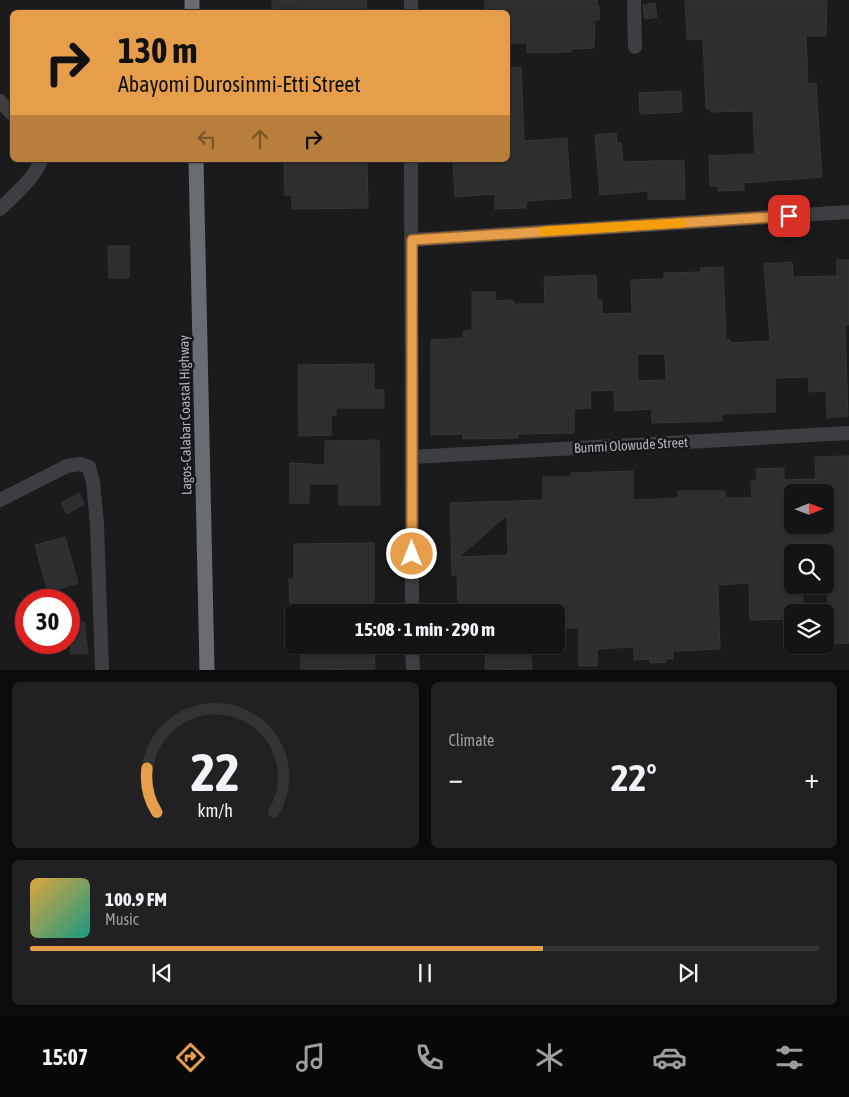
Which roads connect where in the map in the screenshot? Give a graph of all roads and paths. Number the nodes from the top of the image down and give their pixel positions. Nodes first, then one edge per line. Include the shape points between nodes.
1 (634, 0) edge
2 (635, 47) dead end
3 (0, 101) edge
4 (10, 112) edge
5 (40, 162) edge
6 (196, 162) edge
7 (411, 162) edge
8 (0, 209) edge
9 (849, 212) edge
10 (412, 240) junction
11 (849, 433) edge
12 (412, 457) junction
13 (0, 500) edge
14 (412, 604) edge
15 (412, 654) edge
16 (102, 670) edge
17 (207, 670) edge
18 (412, 670) edge

1 - 2 street
3 - 4 street
5 - 8 street via 30,178
6 - 17 highway, Lagos-Calabar Coastal Highway
7 - 10 street
9 - 10 street
10 - 12 street
11 - 12 street, Bunmi Olowude Street
12 - 14 street
13 - 16 street via 67,466 80,464 88,467 98,524
15 - 18 street

